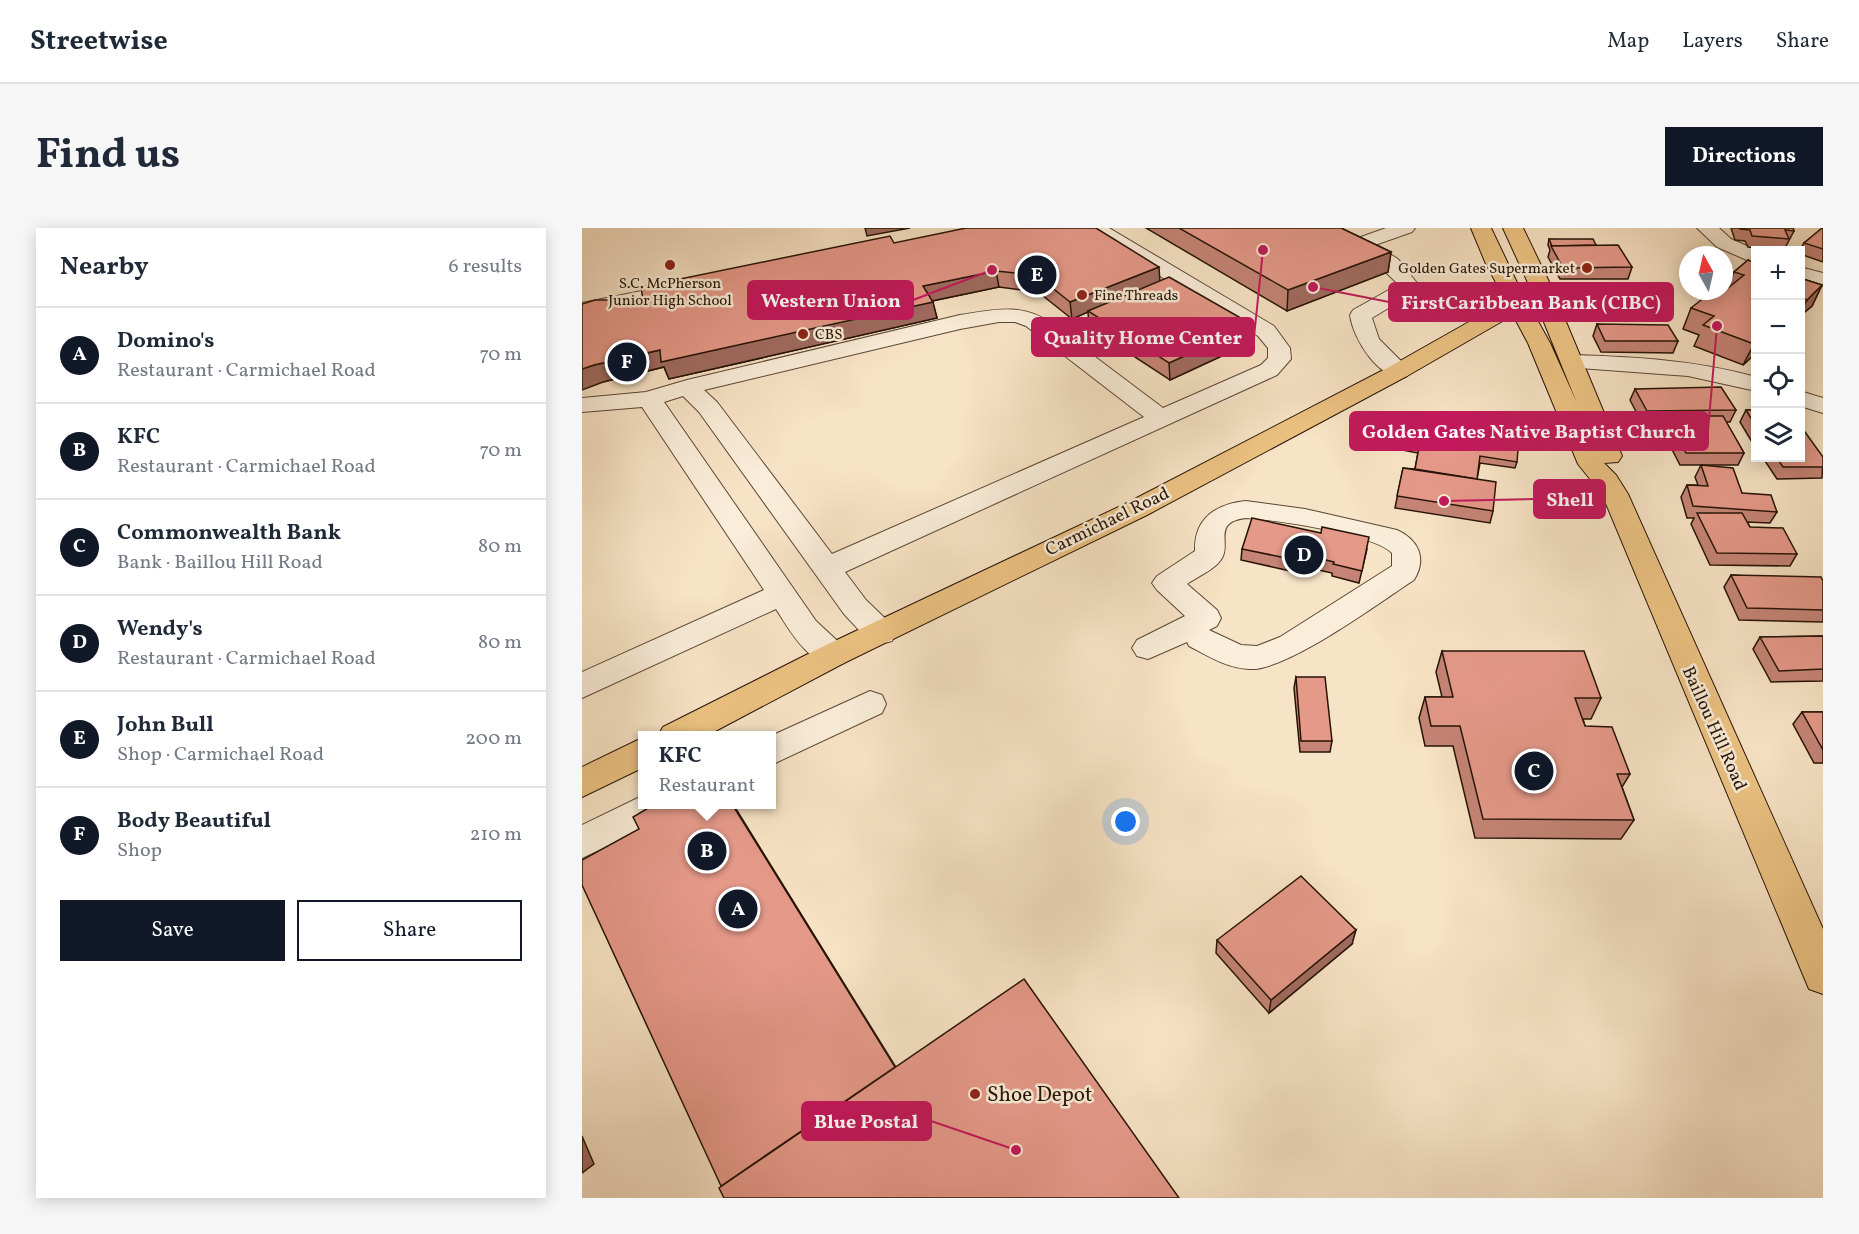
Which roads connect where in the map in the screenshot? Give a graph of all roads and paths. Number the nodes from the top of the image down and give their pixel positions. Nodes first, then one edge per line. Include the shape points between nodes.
1 (1095, 228) edge
2 (1322, 228) edge
3 (1405, 228) edge
4 (1481, 228) edge
5 (1513, 228) edge
6 (1707, 228) edge
7 (1359, 244) junction
8 (1751, 256) edge
9 (1496, 264) junction
10 (1805, 275) edge
11 (1823, 280) edge
12 (1186, 282) junction
13 (709, 283) edge
14 (1541, 286) junction
15 (1518, 303) junction
16 (582, 309) edge
17 (1475, 326) junction
18 (1051, 334) junction
19 (1574, 363) junction
20 (1399, 371) junction
21 (1751, 383) edge
22 (687, 387) junction
23 (648, 399) junction
24 (1805, 400) edge
25 (582, 405) edge
26 (1823, 406) edge
27 (1162, 419) junction
28 (1607, 481) junction
29 (827, 568) junction
30 (781, 594) junction
31 (881, 633) junction
32 (1200, 638) dead end
33 (1148, 648) dead end
34 (833, 655) junction
35 (582, 686) edge
36 (870, 704) dead end
37 (683, 731) edge
38 (776, 749) edge
39 (638, 754) edge
40 (582, 783) edge
41 (650, 809) edge
42 (582, 842) edge
43 (1823, 975) edge

1 - 12 street
2 - 7 street
3 - 7 street
4 - 9 main road, Baillou Hill Road
5 - 14 main road, Baillou Hill Road
6 - 8 street
7 - 20 street via 1400,271 1407,283 1403,291 1361,315 1361,330 1369,344
9 - 15 main road, Baillou Hill Road
9 - 17 main road
10 - 11 street
12 - 18 street via 1155,290
12 - 27 street via 1266,331 1279,348 1280,359 1269,370
13 - 16 street
14 - 15 main road, Carmichael Road
14 - 19 main road, Baillou Hill Road
15 - 17 main road, Carmichael Road
15 - 28 main road, Baillou Hill Road via 1591,464
17 - 20 main road, Carmichael Road
18 - 22 street via 1018,315 999,315
18 - 27 street
19 - 21 street via 1665,365
19 - 28 main road, Baillou Hill Road via 1612,464
20 - 31 main road, Carmichael Road via 1137,509
22 - 23 street
22 - 29 street via 708,406
23 - 25 street
23 - 30 street
24 - 26 street
27 - 29 street
28 - 43 main road, Baillou Hill Road
29 - 31 street via 855,607
30 - 34 street via 805,629
30 - 35 street
31 - 34 main road, Carmichael Road
32 - 33 street via 1238,656 1263,656 1274,648 1290,645 1404,573 1406,552 1398,540 1380,534 1260,510 1235,510 1218,518 1207,539 1210,555 1167,583 1206,618
34 - 37 main road, Carmichael Road
36 - 38 street
39 - 40 main road
41 - 42 street

